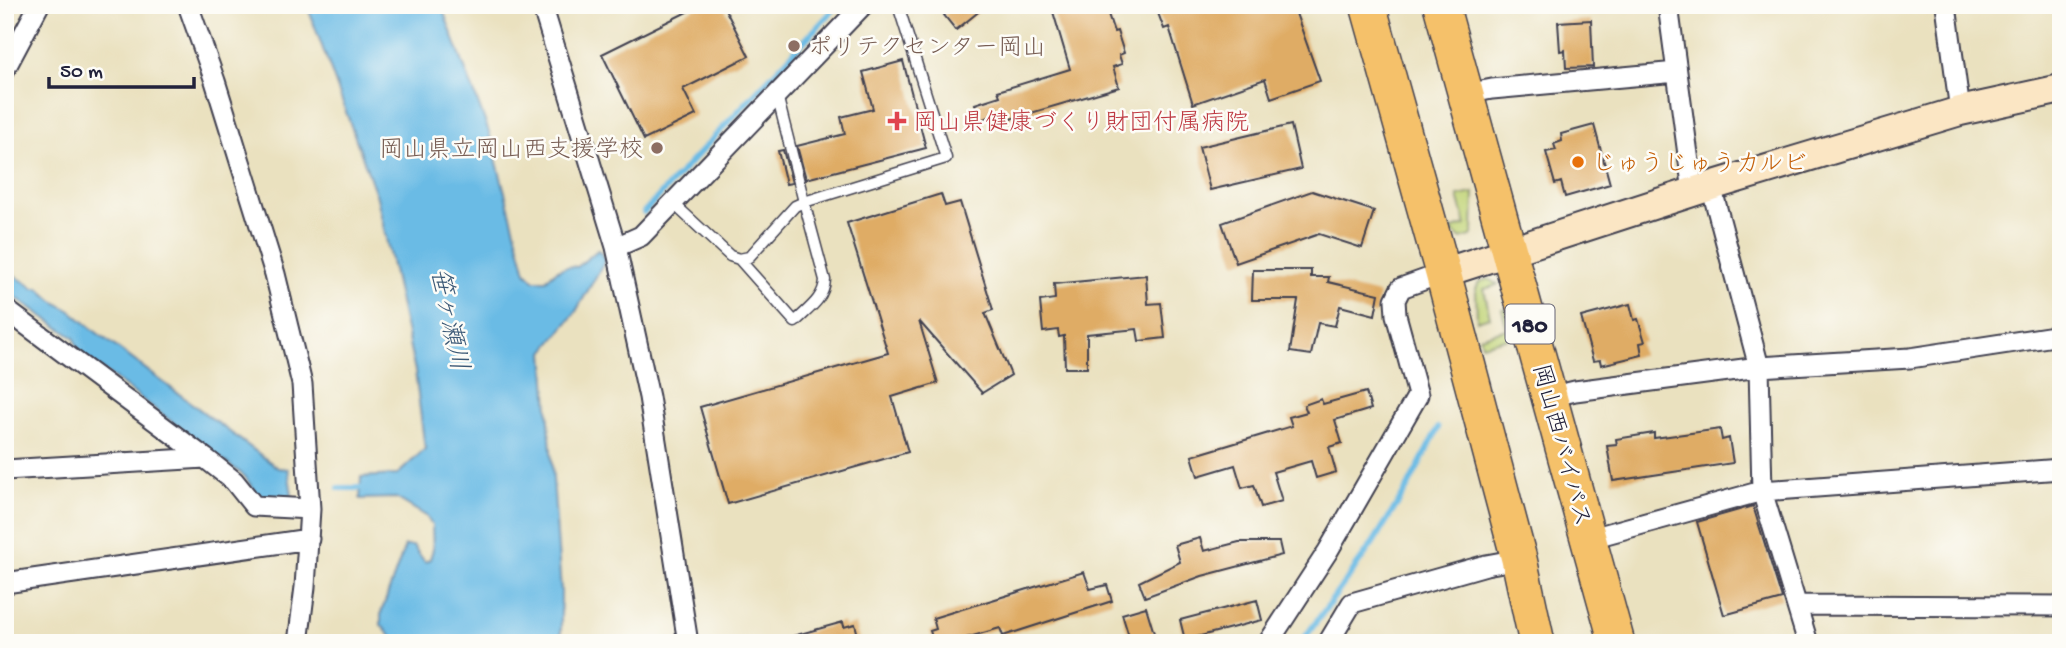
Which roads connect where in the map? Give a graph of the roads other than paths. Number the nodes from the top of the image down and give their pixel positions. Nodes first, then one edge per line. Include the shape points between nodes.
1 (39, 5) edge
2 (188, 5) edge
3 (542, 5) edge
4 (863, 5) edge
5 (898, 5) edge
6 (1368, 5) edge
7 (1441, 5) edge
8 (1668, 5) edge
9 (1946, 5) edge
10 (5, 69) edge
11 (1677, 72) junction
12 (2061, 89) edge
13 (777, 94) junction
14 (1466, 94) junction
15 (1960, 111) junction
16 (1702, 189) junction
17 (804, 202) junction
18 (673, 203) junction
19 (616, 247) junction
20 (1510, 251) junction
21 (739, 259) junction
22 (1443, 273) junction
23 (5, 309) edge
24 (2061, 335) edge
25 (1759, 367) junction
26 (1550, 397) junction
27 (205, 458) junction
28 (2061, 469) edge
29 (5, 470) edge
30 (1762, 491) junction
31 (310, 509) junction
32 (309, 539) junction
33 (1588, 539) junction
34 (1519, 559) junction
35 (5, 583) edge
36 (1797, 605) junction
37 (1607, 606) junction
38 (2061, 606) edge
39 (299, 640) edge
40 (1536, 641) edge
41 (278, 643) edge
42 (688, 643) edge
43 (1268, 643) edge
44 (1328, 643) edge
45 (1617, 643) edge
46 (1625, 643) edge
47 (1808, 643) edge

1 - 10 street
2 - 31 street via 271,261 302,384
3 - 19 street
4 - 13 street
5 - 17 lane via 946,158
6 - 22 highway
7 - 14 highway, 岡山西バイパス / 180
8 - 11 street
9 - 15 street
11 - 14 street
11 - 16 street
12 - 15 street
13 - 17 lane
13 - 18 street
14 - 20 highway, 岡山西バイパス / 180
15 - 16 street
16 - 20 street
16 - 25 street
17 - 21 lane via 795,206 749,257
17 - 21 lane via 825,289 795,322
18 - 19 street via 641,236
18 - 21 lane via 730,256
19 - 42 street via 649,397
20 - 22 street
20 - 26 highway, 岡山西バイパス / 180
22 - 34 highway
22 - 43 street via 1401,288 1395,300 1418,395 1328,551
23 - 27 street
24 - 25 street via 1910,358
25 - 26 street
25 - 30 street
26 - 33 highway, 岡山西バイパス / 180
27 - 29 street
27 - 31 street via 234,481 254,506
28 - 30 street
30 - 33 street
30 - 36 street
31 - 32 street
32 - 35 street
32 - 39 street
33 - 37 highway, 岡山西バイパス / 180
34 - 40 highway
34 - 44 street via 1352,603
36 - 38 street
36 - 47 street
37 - 45 highway, 岡山西バイパス / 180
37 - 46 street
39 - 41 street

